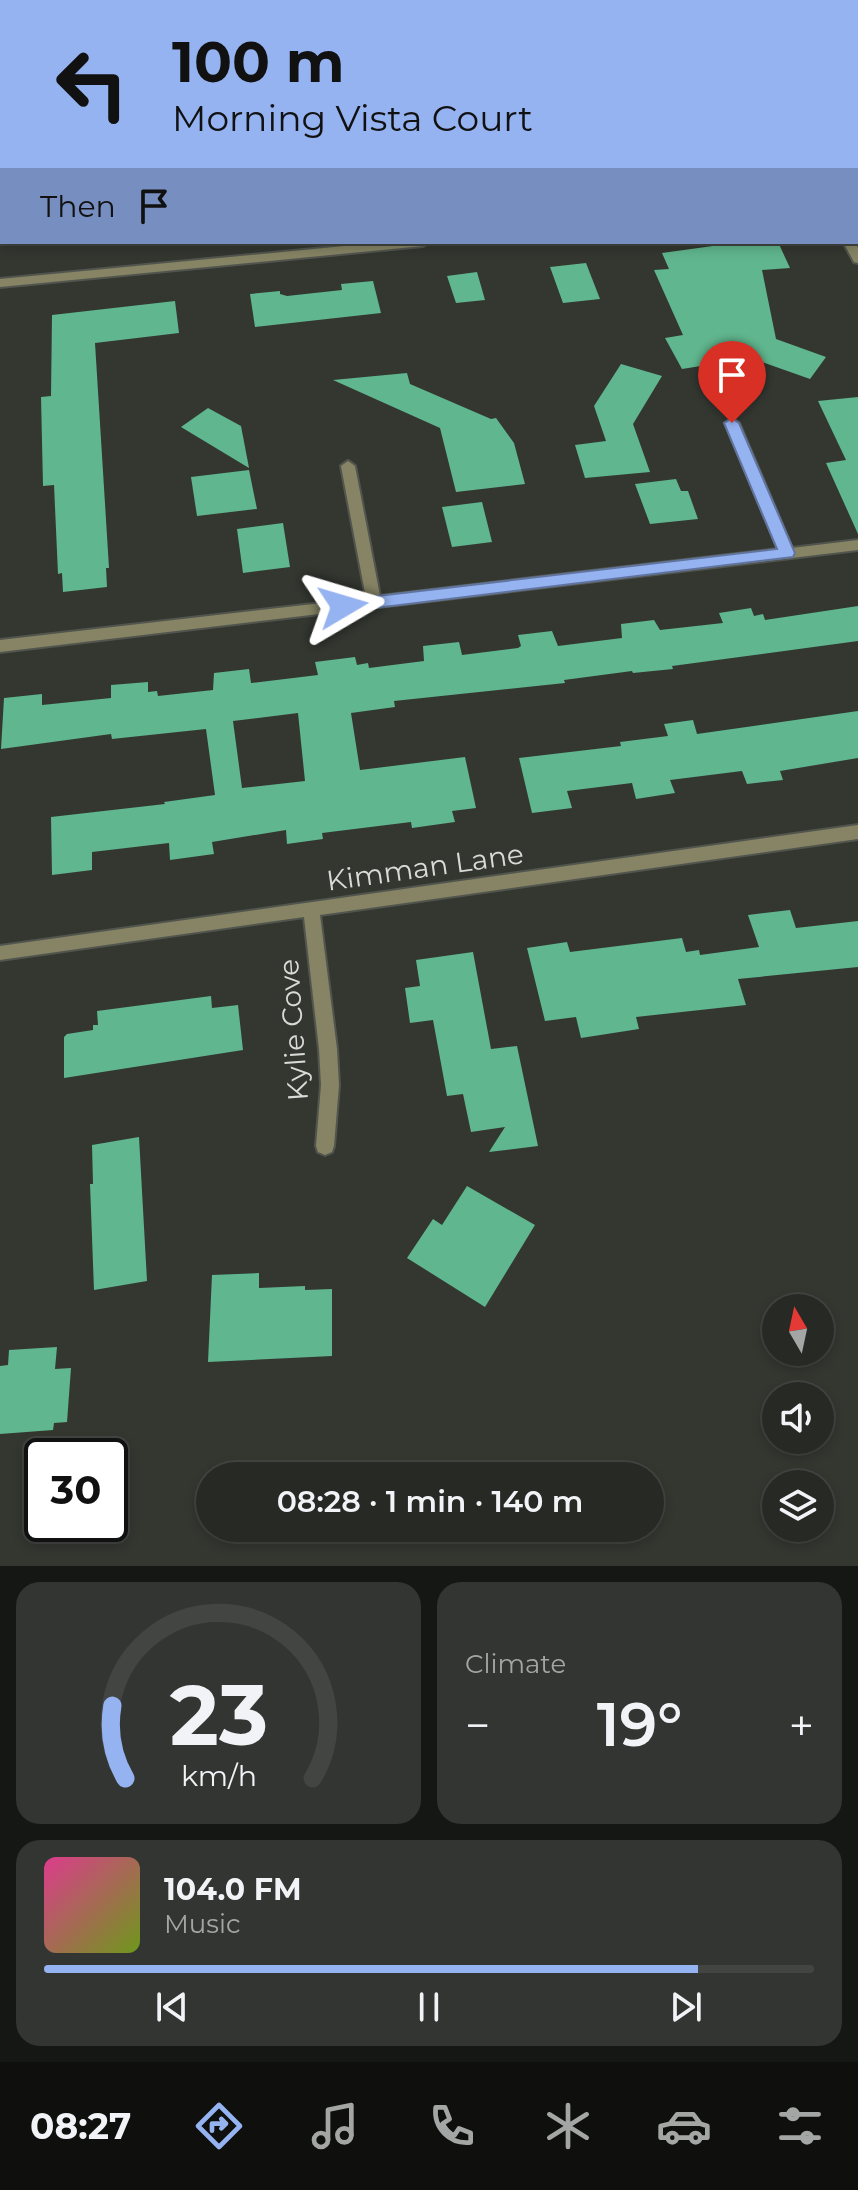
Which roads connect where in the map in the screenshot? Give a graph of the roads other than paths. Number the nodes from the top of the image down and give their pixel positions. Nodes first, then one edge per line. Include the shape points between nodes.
1 (402, 244) edge
2 (0, 283) edge
3 (732, 423) dead end
4 (348, 466) dead end
5 (858, 545) edge
6 (787, 553) junction
7 (374, 602) junction
8 (0, 646) edge
9 (858, 832) edge
10 (311, 909) junction
11 (0, 953) edge
12 (325, 1146) dead end

1 - 2 street
3 - 6 street
4 - 7 street
5 - 6 street
6 - 7 street
7 - 8 street
9 - 10 street, Kimman Lane
10 - 11 street, Kimman Lane
10 - 12 street, Kylie Cove via 328,1049

